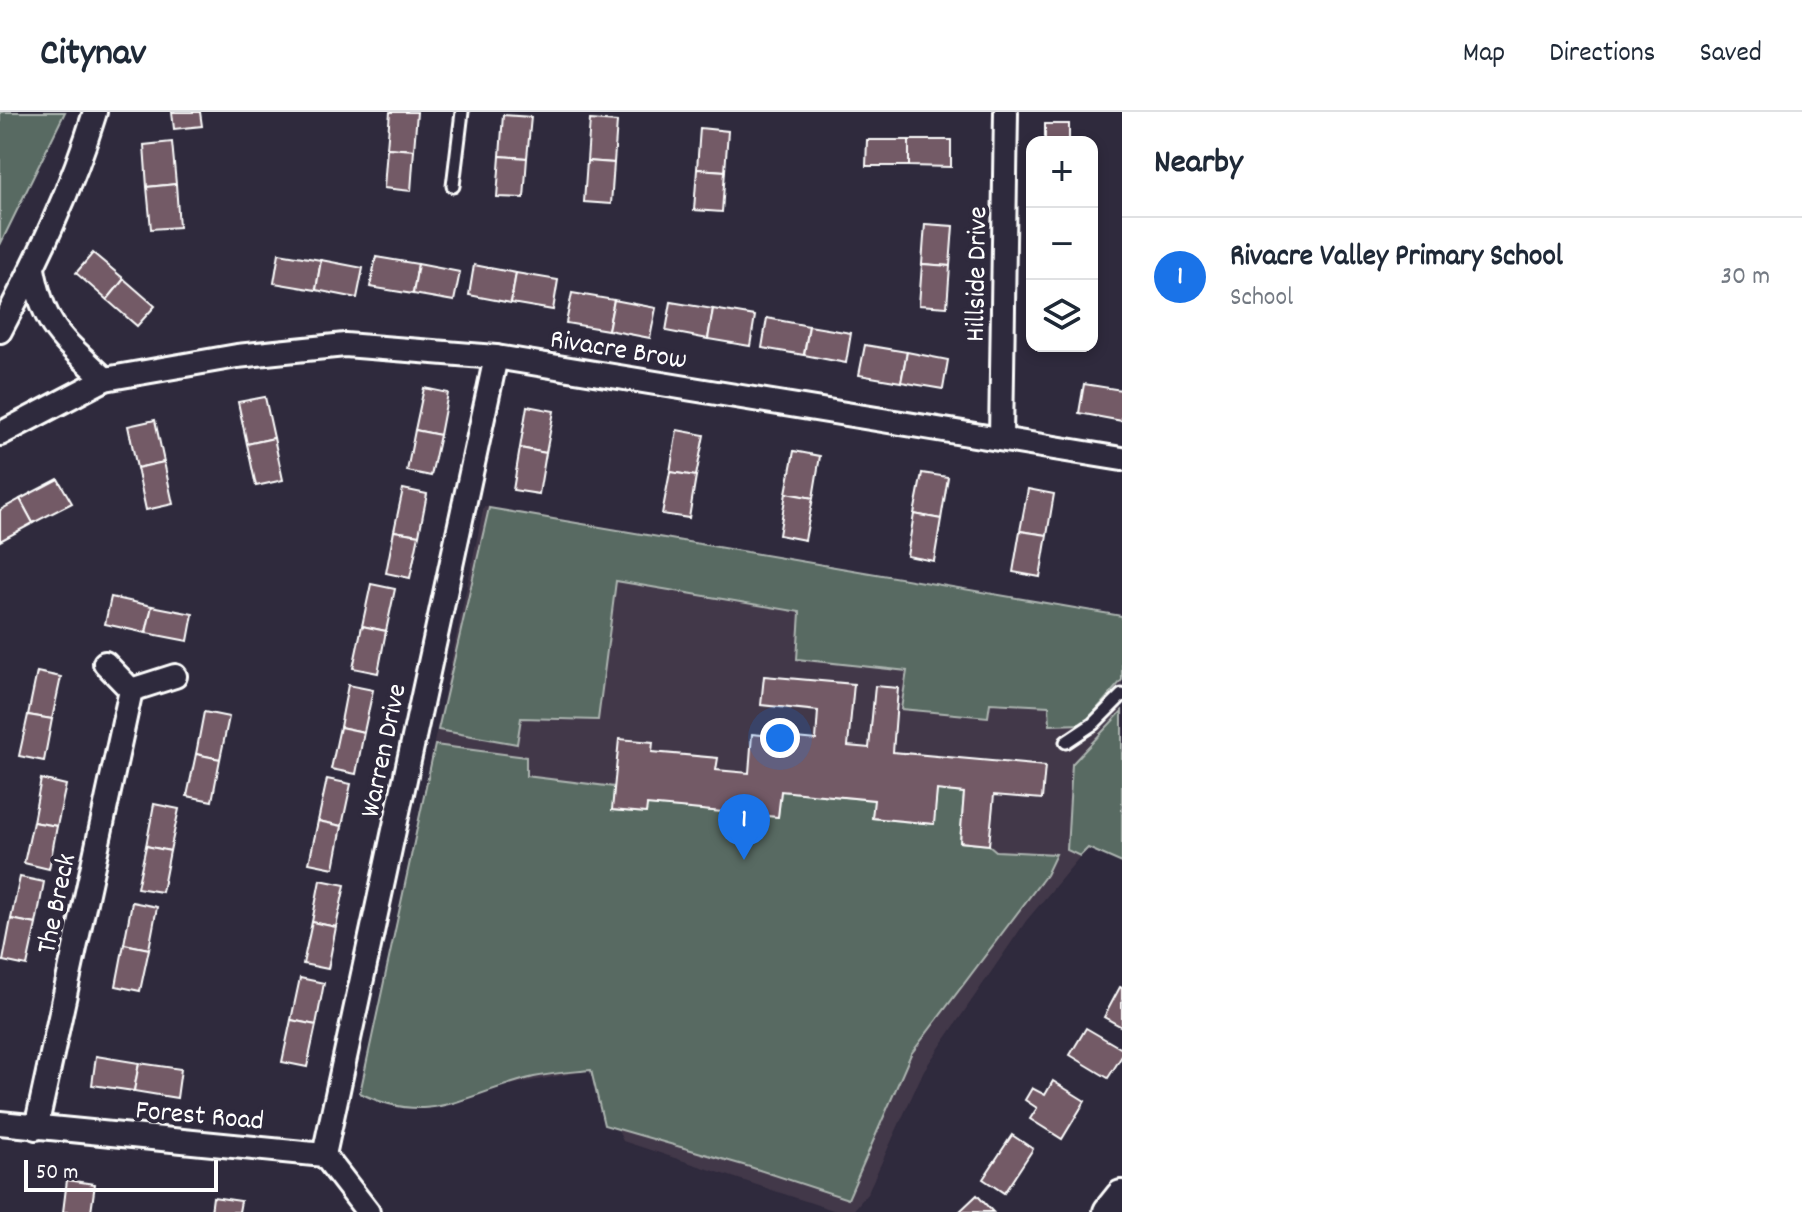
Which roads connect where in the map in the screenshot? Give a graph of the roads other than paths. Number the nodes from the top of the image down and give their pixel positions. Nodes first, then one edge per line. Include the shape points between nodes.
1 (95, 112) edge
2 (462, 112) edge
3 (1006, 112) edge
4 (453, 186) dead end
5 (33, 269) junction
6 (0, 331) edge
7 (496, 357) junction
8 (105, 379) junction
9 (0, 434) edge
10 (1001, 438) junction
11 (1122, 459) edge
12 (105, 663) dead end
13 (175, 676) dead end
14 (131, 690) junction
15 (1122, 695) edge
16 (1066, 742) dead end
17 (0, 1123) edge
18 (36, 1128) junction
19 (324, 1155) junction
20 (1122, 1197) edge
21 (368, 1212) edge
22 (1110, 1212) edge

1 - 5 street
2 - 4 lane
3 - 10 street, Hillside Drive
5 - 6 street
5 - 8 street via 38,298 52,328
7 - 8 street, Rivacre Brow via 345,345 237,356
7 - 10 street, Rivacre Brow
7 - 19 street, Warren Drive
8 - 9 street, Rivacre Brow
10 - 11 street, Rivacre Brow
12 - 14 street
13 - 14 street
14 - 18 street, The Breck
15 - 16 lane
17 - 18 street, Forest Road
18 - 19 street, Forest Road
19 - 21 street
20 - 22 main road

